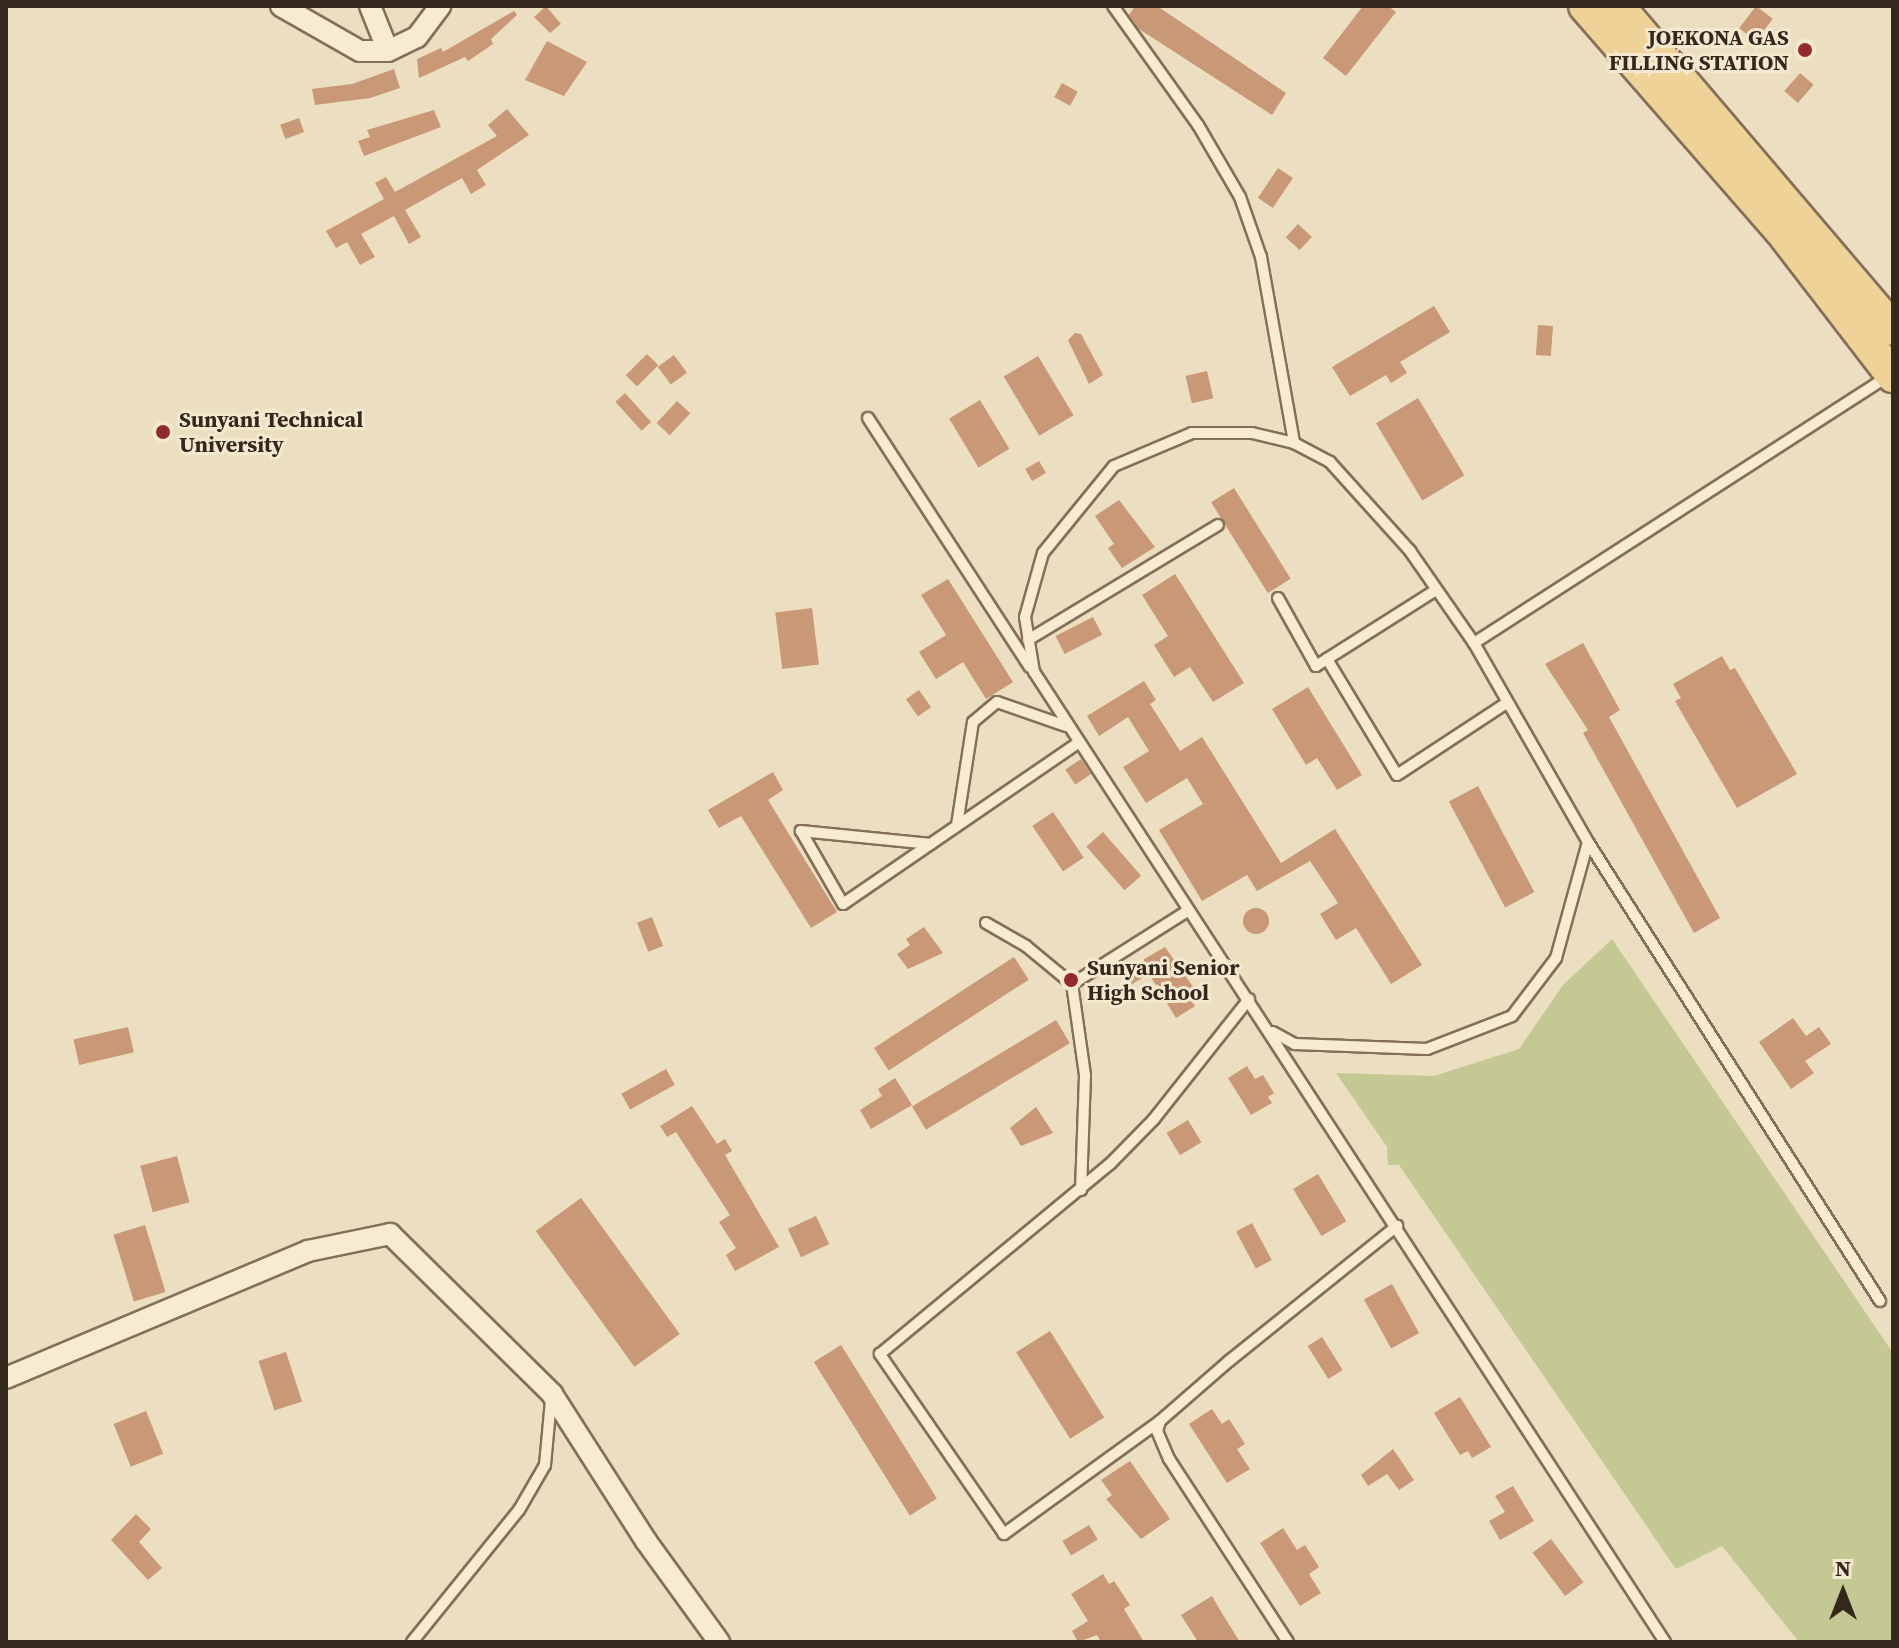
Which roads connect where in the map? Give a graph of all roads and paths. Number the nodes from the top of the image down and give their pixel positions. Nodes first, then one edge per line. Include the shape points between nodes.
1 (281, 6) edge
2 (370, 6) edge
3 (440, 6) edge
4 (1113, 6) edge
5 (1585, 6) edge
6 (1618, 6) edge
7 (388, 51) junction
8 (1893, 329) edge
9 (1892, 375) edge
10 (868, 418) dead end
11 (1294, 443) junction
12 (1218, 525) dead end
13 (1436, 590) junction
14 (1278, 598) dead end
15 (1028, 640) junction
16 (1474, 643) junction
17 (1327, 659) junction
18 (1034, 672) junction
19 (1505, 704) junction
20 (1066, 726) junction
21 (1078, 743) junction
22 (957, 825) junction
23 (1588, 842) junction
24 (931, 844) junction
25 (1189, 910) junction
26 (986, 923) dead end
27 (1072, 984) junction
28 (1249, 999) junction
29 (1270, 1031) junction
30 (1081, 1190) junction
31 (1397, 1226) junction
32 (1880, 1301) dead end
33 (6, 1378) edge
34 (552, 1394) junction
35 (1160, 1421) junction
36 (412, 1642) edge
37 (719, 1642) edge
38 (1288, 1642) edge
39 (1665, 1642) edge

1 - 7 street via 360,51
2 - 7 street
3 - 7 street via 417,37
4 - 11 lane via 1198,125 1240,197 1261,257
5 - 9 main road via 1779,228
6 - 8 main road
9 - 16 lane
10 - 18 lane
11 - 13 lane via 1330,462 1410,551
11 - 15 lane via 1252,433 1192,433 1114,466 1043,553 1025,617
12 - 15 lane
13 - 16 lane
13 - 17 lane
14 - 17 lane via 1316,666
15 - 18 lane
16 - 19 lane
17 - 19 lane via 1397,775
18 - 20 lane
19 - 23 lane
20 - 21 lane
20 - 22 lane via 997,702 973,722
21 - 22 lane
21 - 25 lane
22 - 24 lane
23 - 29 lane via 1556,958 1512,1016 1427,1049 1295,1044
23 - 32 lane
24 - 24 lane via 843,904 801,831 816,833
25 - 27 lane
25 - 28 lane
26 - 27 lane via 1026,946
27 - 30 lane via 1085,1075
28 - 29 lane
28 - 30 lane via 1154,1119
29 - 31 lane
30 - 35 lane via 880,1354 1004,1534
31 - 35 lane
31 - 39 lane
33 - 34 street via 308,1251 390,1234
34 - 36 lane via 545,1465 519,1510
34 - 37 street via 646,1541
35 - 38 lane via 1157,1431 1169,1459

